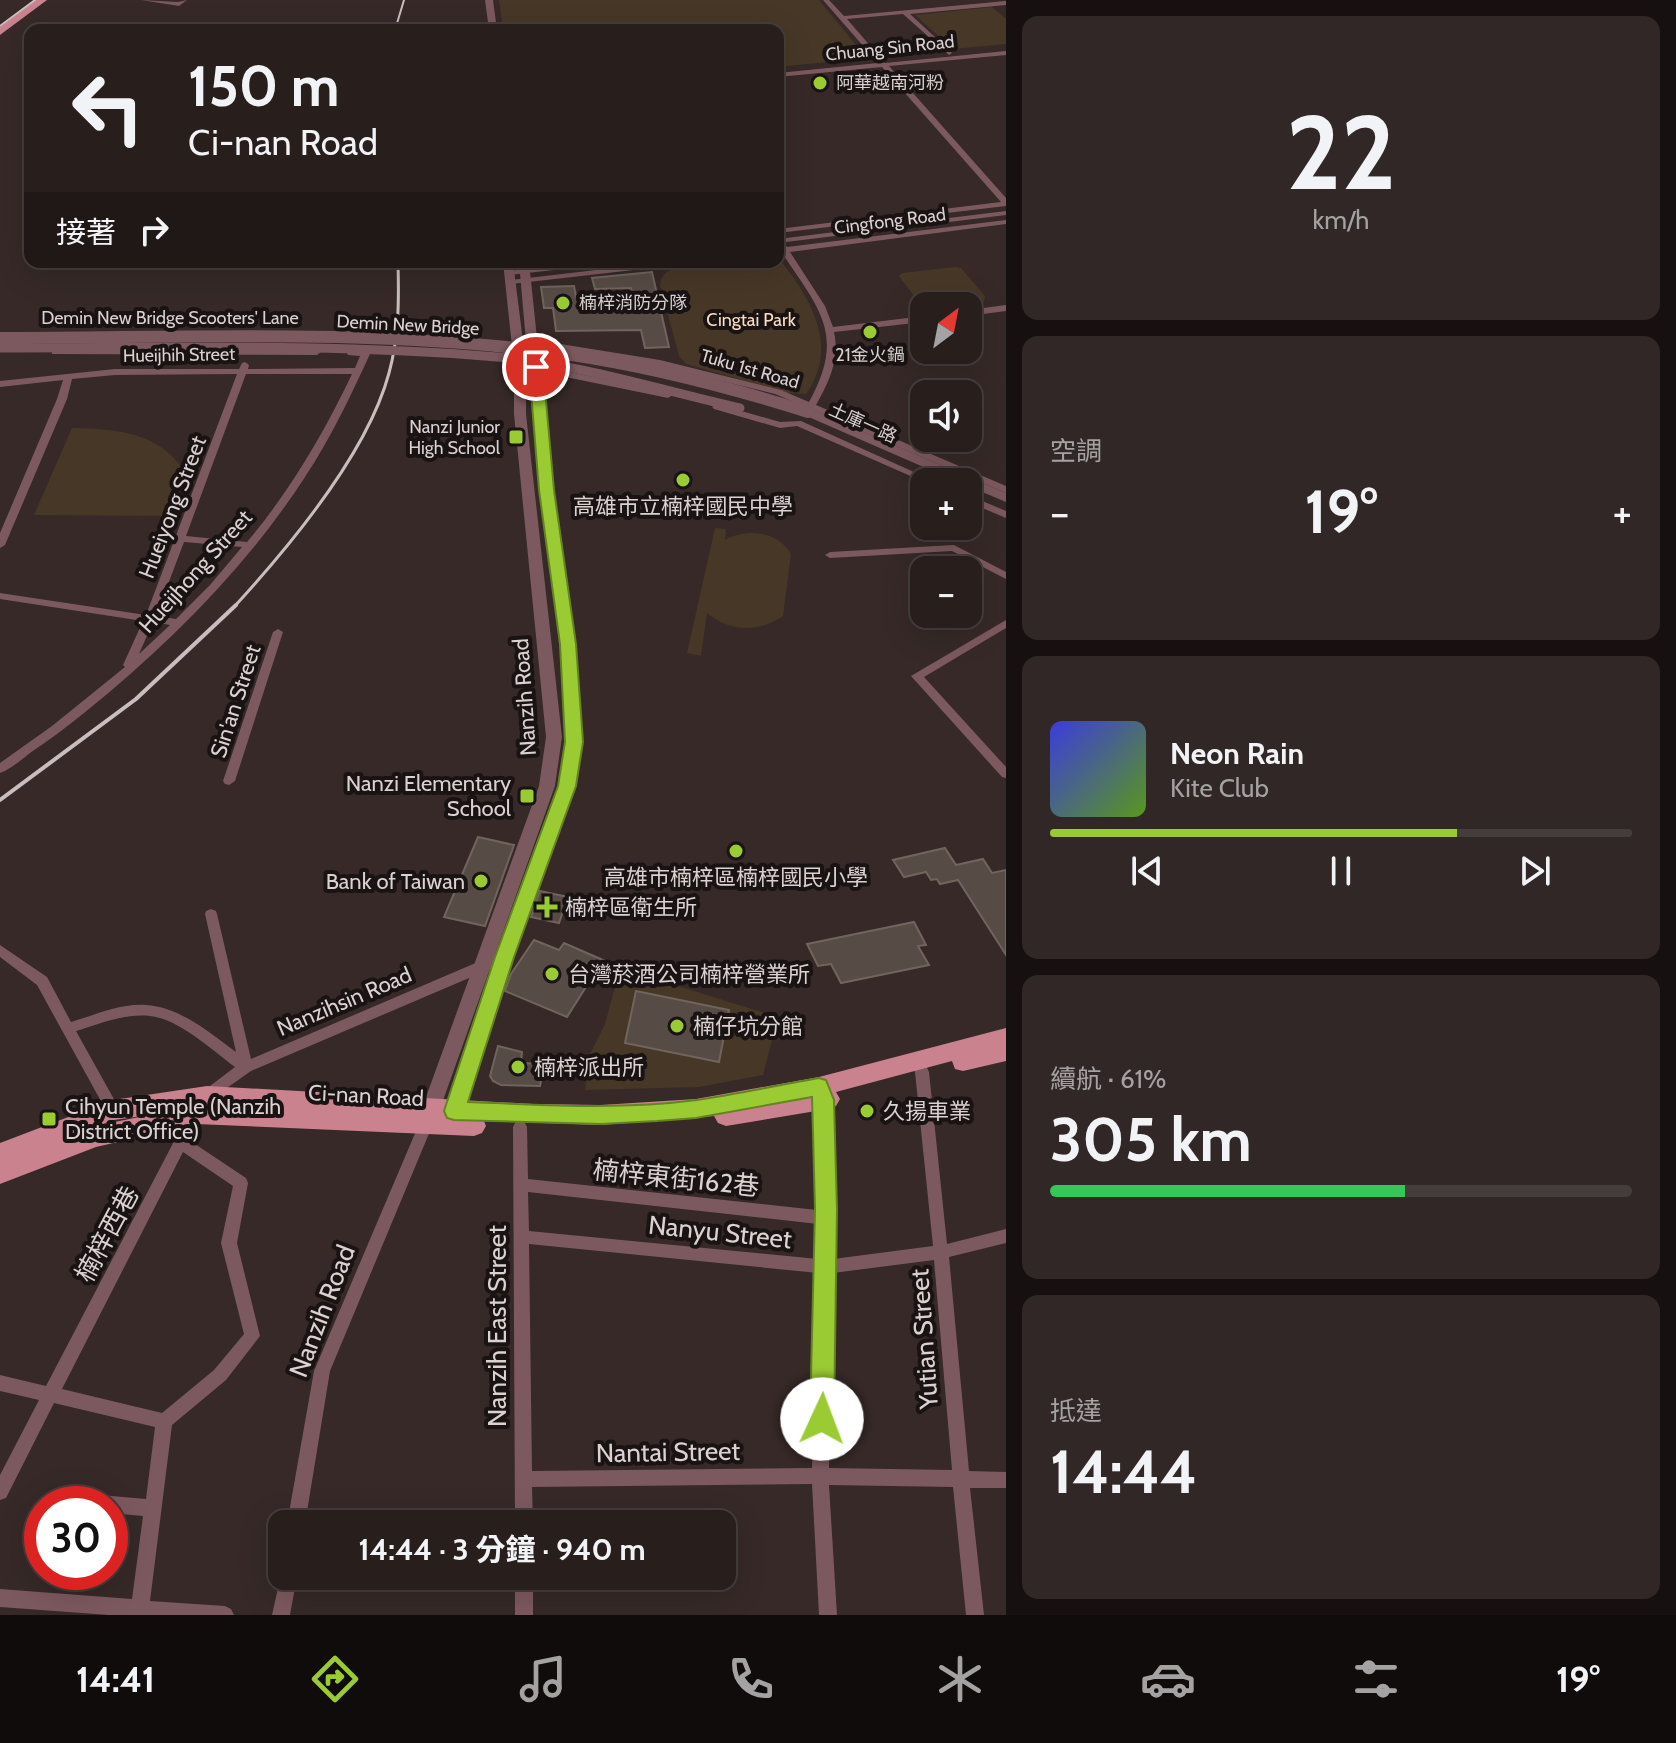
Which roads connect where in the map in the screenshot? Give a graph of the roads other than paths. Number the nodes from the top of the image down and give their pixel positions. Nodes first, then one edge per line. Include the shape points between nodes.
1 (42, 0) edge
2 (144, 0) edge
3 (184, 0) edge
4 (479, 0) edge
5 (489, 0) edge
6 (826, 0) edge
7 (996, 3) junction
8 (1006, 3) edge
9 (904, 12) junction
10 (1006, 12) edge
11 (841, 18) junction
12 (482, 24) edge
13 (492, 24) edge
14 (0, 32) edge
15 (1006, 50) edge
16 (949, 53) junction
17 (879, 63) junction
18 (784, 71) edge
19 (1006, 204) edge
20 (1006, 213) edge
21 (1006, 222) edge
22 (784, 230) edge
23 (784, 244) edge
24 (784, 244) edge
25 (784, 253) edge
26 (547, 268) edge
27 (524, 269) edge
28 (509, 270) edge
29 (1006, 308) edge
30 (982, 311) edge
31 (910, 321) edge
32 (832, 330) junction
33 (517, 340) junction
34 (533, 342) junction
35 (0, 343) edge
36 (249, 354) junction
37 (528, 366) junction
38 (243, 369) junction
39 (359, 371) junction
40 (68, 377) junction
41 (0, 384) edge
42 (806, 414) junction
43 (921, 468) edge
44 (910, 471) edge
45 (1006, 490) edge
46 (982, 495) edge
47 (1006, 498) edge
48 (982, 504) edge
49 (1006, 506) edge
50 (1006, 515) edge
51 (181, 539) junction
52 (0, 545) edge
53 (249, 545) junction
54 (830, 555) dead end
55 (1006, 576) edge
56 (0, 596) edge
57 (149, 619) junction
58 (179, 623) junction
59 (1006, 623) edge
60 (278, 632) dead end
61 (126, 672) junction
62 (0, 769) edge
63 (1006, 774) edge
64 (229, 781) dead end
65 (211, 914) dead end
66 (0, 950) edge
67 (504, 957) junction
68 (482, 966) junction
69 (68, 1028) junction
70 (1006, 1037) edge
71 (1006, 1052) edge
72 (920, 1066) junction
73 (246, 1067) junction
74 (821, 1093) junction
75 (201, 1105) junction
76 (113, 1110) junction
77 (454, 1111) junction
78 (427, 1117) junction
79 (520, 1127) junction
80 (182, 1143) junction
81 (0, 1154) edge
82 (0, 1173) edge
83 (521, 1185) junction
84 (826, 1218) junction
85 (1006, 1236) edge
86 (523, 1237) junction
87 (941, 1252) junction
88 (826, 1267) junction
89 (0, 1383) edge
90 (50, 1394) junction
91 (164, 1421) junction
92 (820, 1476) junction
93 (959, 1477) junction
94 (523, 1479) junction
95 (1006, 1480) edge
96 (0, 1492) edge
97 (128, 1506) edge
98 (152, 1508) junction
99 (298, 1510) edge
100 (524, 1510) edge
101 (285, 1590) edge
102 (524, 1590) edge
103 (0, 1598) edge
104 (139, 1611) edge
105 (225, 1615) edge
106 (281, 1615) edge
107 (524, 1615) edge
108 (828, 1615) edge
109 (975, 1615) edge

1 - 14 main road
2 - 3 street
4 - 12 street
5 - 13 street
6 - 11 street
7 - 8 street
7 - 9 street
7 - 10 street
9 - 11 street
9 - 16 street
11 - 17 street
15 - 16 street, Chuang Sin Road
15 - 17 street, Chuang Sin Road
16 - 17 street, Chuang Sin Road
17 - 18 street, Chuang Sin Road
17 - 19 street
19 - 22 street, Cingfong Road
20 - 23 street, Cingfong Road
21 - 24 street, Cingfong Road
25 - 32 street
26 - 27 street
27 - 28 street
27 - 28 street
27 - 34 street, Nanzih Road
28 - 33 street, Nanzih Road
29 - 30 street
31 - 32 street
32 - 42 street via 832,364
33 - 34 street, Tuku 1st Road
33 - 37 street, Nanzih Road
34 - 37 street, Nanzih Road
34 - 42 street, Tuku 1st Road via 704,372
35 - 36 street
35 - 42 street, Demin New Bridge Scooters' Lane, bridge via 498,357 740,408
35 - 42 street, Demin New Bridge, bridge via 352,345 525,355 670,380
35 - 42 street, Demin New Bridge Scooters' Lane, bridge via 314,335 483,342 604,356 743,388 790,402
36 - 38 street, Hueiyong Street
36 - 39 street, Hueijhong Street via 366,354
37 - 42 street, Tuku 1st Road via 780,425
37 - 67 street, Nanzih Road via 568,644 574,742 567,786
37 - 68 street, Nanzih Road via 520,414 553,762
38 - 39 street, Hueijhih Street
38 - 40 street, Hueijhih Street
38 - 51 street, Hueiyong Street
39 - 53 street, Hueijhong Street via 293,491
40 - 41 street, Hueijhih Street
40 - 52 street
42 - 43 street, 土庫一路
42 - 44 street, Tuku 1st Road
42 - 45 street, Tuku 1st Road
42 - 47 street, 土庫一路
46 - 49 street
48 - 50 street
51 - 53 street
51 - 57 street, Hueiyong Street
53 - 58 street, Hueijhong Street
54 - 55 street via 954,548
56 - 57 street
57 - 58 street
57 - 61 street, Hueiyong Street
58 - 61 street, Hueijhong Street
59 - 63 street via 917,676
60 - 64 street, Sin'an Street
61 - 62 street, Hueijhong Street
65 - 73 street
66 - 69 street via 42,981
67 - 68 street, Nanzihsin Road
67 - 77 street, Nanzih Road
68 - 73 street, Nanzihsin Road
68 - 78 street, Nanzih Road
69 - 73 street via 122,1012 151,1010 174,1018
69 - 76 street
70 - 72 main road, Ci-nan Road
71 - 72 main road, Ci-nan Road
72 - 74 main road, Ci-nan Road
72 - 87 street, Yutian Street
73 - 75 street, Nanzihsin Road
74 - 77 main road, Ci-nan Road via 601,1115
74 - 79 main road, Ci-nan Road via 659,1125
74 - 84 street
75 - 76 main road
75 - 78 main road, Ci-nan Road
75 - 80 street, 楠梓西巷
75 - 82 main road
76 - 81 main road
77 - 78 main road, Ci-nan Road
78 - 79 main road, Ci-nan Road
78 - 99 street, Nanzih Road via 322,1371
79 - 83 street, Nanzih East Street
80 - 90 street, 楠梓西巷
80 - 91 street via 241,1183 229,1243 252,1336 220,1375
83 - 84 street, 楠梓東街162巷
83 - 86 street, Nanzih East Street
84 - 88 street
85 - 87 street, Nanyu Street
86 - 88 street, Nanyu Street
86 - 94 street, Nanzih East Street
87 - 88 street, Nanyu Street
87 - 93 street, Yutian Street
88 - 92 street
89 - 90 street
90 - 91 street
90 - 96 street, 楠梓西巷
91 - 98 street
92 - 93 street, Nantai Street
92 - 94 street, Nantai Street
92 - 108 street
93 - 95 street, Nantai Street
93 - 109 street, Yutian Street
94 - 100 street, Nanzih East Street
97 - 98 street
98 - 104 street
101 - 106 street
102 - 107 street
103 - 104 street
104 - 105 street

